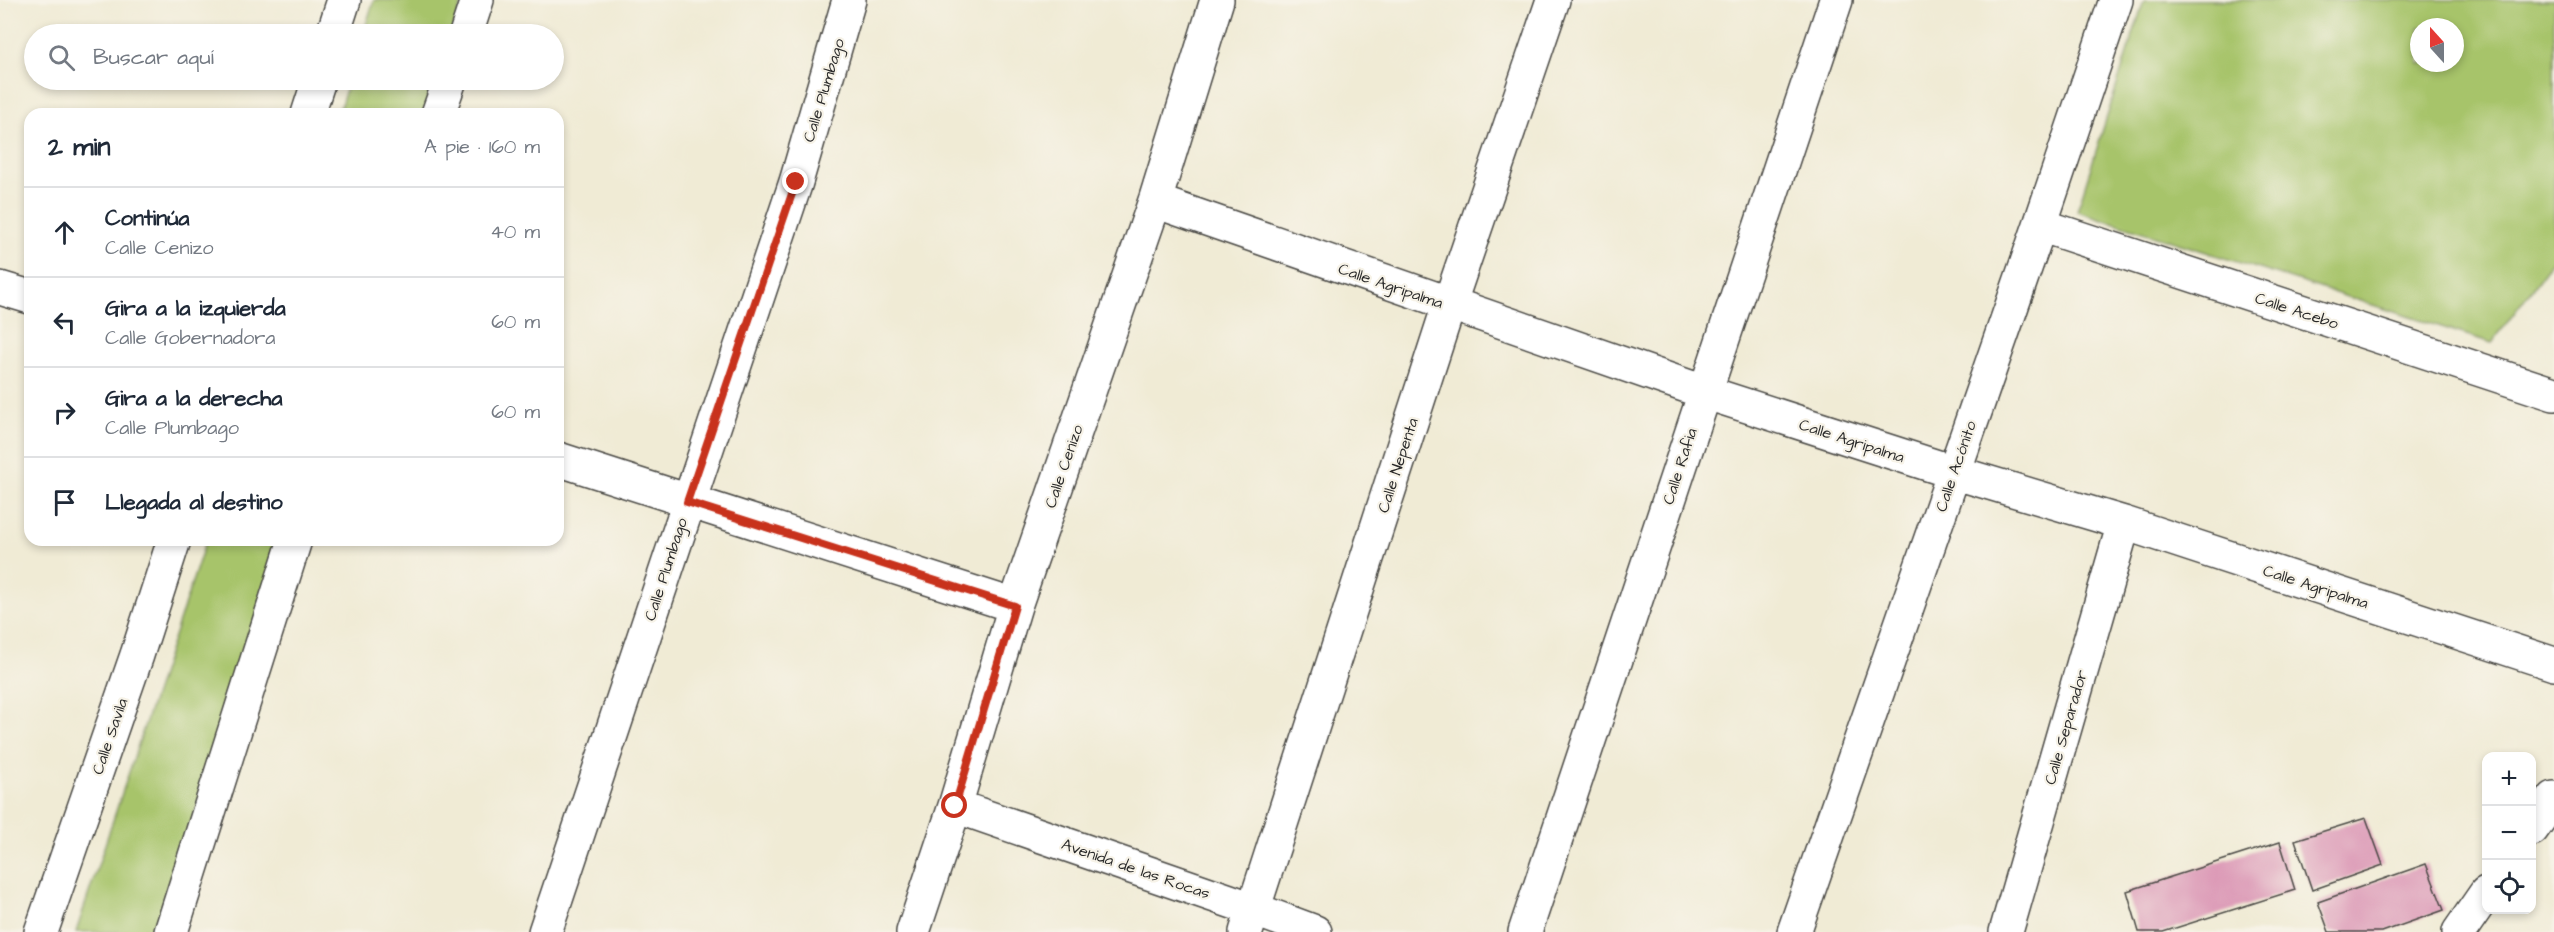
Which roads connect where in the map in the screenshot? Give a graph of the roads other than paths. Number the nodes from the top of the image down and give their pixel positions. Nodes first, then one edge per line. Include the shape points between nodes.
1 (344, 0) edge
2 (477, 0) edge
3 (849, 0) edge
4 (1216, 0) edge
5 (1553, 0) edge
6 (1836, 0) edge
7 (2116, 0) edge
8 (336, 24) edge
9 (469, 24) edge
10 (316, 90) edge
11 (446, 90) edge
12 (310, 108) edge
13 (440, 108) edge
14 (1155, 201) junction
15 (2040, 225) junction
16 (0, 288) edge
17 (24, 295) edge
18 (1449, 305) junction
19 (1704, 392) junction
20 (2554, 394) edge
21 (564, 461) edge
22 (1953, 472) junction
23 (687, 502) junction
24 (2124, 523) junction
25 (172, 546) edge
26 (293, 546) edge
27 (1015, 606) junction
28 (2554, 664) edge
29 (2554, 798) edge
30 (955, 806) junction
31 (2536, 823) edge
32 (2482, 900) edge
33 (1250, 921) edge
34 (41, 932) edge
35 (171, 932) edge
36 (545, 932) edge
37 (913, 932) edge
38 (1315, 932) edge
39 (1525, 932) edge
40 (1794, 932) edge
41 (2006, 932) edge
42 (2459, 932) edge

1 - 8 street
2 - 9 street
3 - 23 street, Calle Plumbago via 796,182
4 - 14 street, Calle Cenizo
5 - 18 street, Calle Nepenta
6 - 19 street, Calle Rafia
7 - 15 street, Calle Acónito
10 - 12 street
11 - 13 street
14 - 18 street, Calle Agripalma
14 - 27 street, Calle Cenizo
15 - 20 street, Calle Acebo
15 - 22 street, Calle Acónito
16 - 17 street
18 - 19 street, Calle Agripalma
18 - 33 street, Calle Nepenta
19 - 22 street, Calle Agripalma
19 - 39 street, Calle Rafia
21 - 23 street
22 - 24 street, Calle Agripalma
22 - 40 street, Calle Acónito
23 - 27 street
23 - 36 street, Calle Plumbago
24 - 28 street, Calle Agripalma
24 - 41 street, Calle Separador
25 - 34 street, Calle Savila
26 - 35 street
27 - 30 street, Calle Cenizo
29 - 31 street
30 - 33 street, Avenida de las Rocas
30 - 37 street, Calle Cenizo
32 - 42 street
33 - 38 street, Avenida de las Rocas

